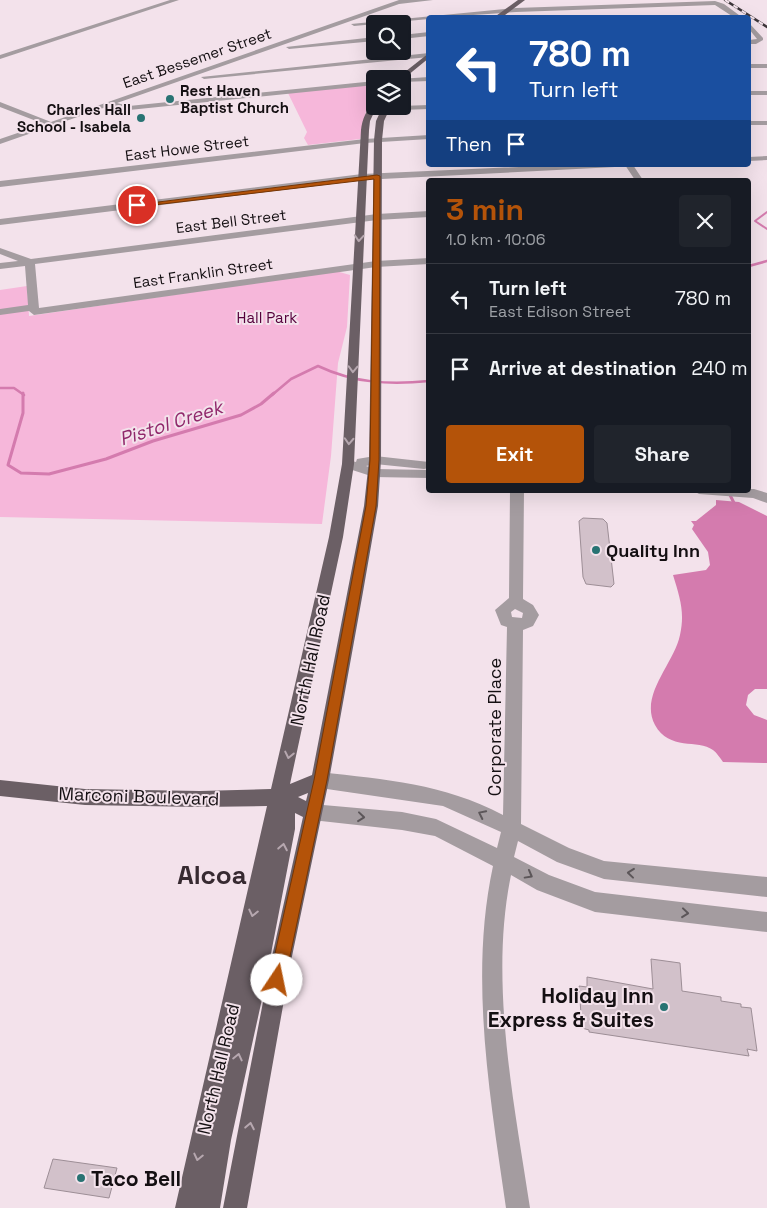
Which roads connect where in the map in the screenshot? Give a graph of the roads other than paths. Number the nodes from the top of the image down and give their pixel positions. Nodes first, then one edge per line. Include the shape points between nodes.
1 (176, 0) edge
2 (430, 0) edge
3 (509, 0) edge
4 (522, 0) edge
5 (401, 1) edge
6 (507, 10) junction
7 (516, 10) junction
8 (495, 14) edge
9 (479, 15) edge
10 (520, 15) edge
11 (736, 15) edge
12 (426, 18) edge
13 (335, 24) junction
14 (751, 27) edge
15 (426, 34) edge
16 (411, 36) edge
17 (366, 40) edge
18 (751, 42) edge
19 (265, 49) junction
20 (426, 55) edge
21 (0, 57) edge
22 (426, 57) edge
23 (426, 66) edge
24 (751, 66) edge
25 (767, 66) edge
26 (410, 70) edge
27 (411, 77) edge
28 (183, 78) junction
29 (426, 79) edge
30 (411, 80) edge
31 (366, 84) edge
32 (767, 92) edge
33 (751, 93) edge
34 (0, 104) edge
35 (109, 104) junction
36 (411, 106) edge
37 (426, 106) edge
38 (369, 115) edge
39 (382, 115) edge
40 (751, 123) edge
41 (767, 123) edge
42 (50, 124) junction
43 (426, 137) edge
44 (378, 140) junction
45 (365, 141) junction
46 (0, 142) edge
47 (767, 158) edge
48 (751, 159) edge
49 (572, 167) edge
50 (630, 167) edge
51 (377, 176) junction
52 (362, 178) junction
53 (638, 178) edge
54 (0, 184) edge
55 (426, 214) edge
56 (377, 217) junction
57 (361, 219) junction
58 (0, 222) edge
59 (0, 252) edge
60 (426, 261) edge
61 (30, 262) junction
62 (376, 264) junction
63 (0, 266) edge
64 (358, 267) junction
65 (34, 309) junction
66 (0, 312) edge
67 (348, 464) junction
68 (374, 466) junction
69 (426, 466) edge
70 (426, 474) edge
71 (518, 493) edge
72 (739, 493) edge
73 (767, 498) edge
74 (320, 780) junction
75 (0, 788) edge
76 (278, 797) junction
77 (312, 812) junction
78 (511, 829) junction
79 (503, 861) junction
80 (767, 887) edge
81 (767, 922) edge
82 (187, 1208) edge
83 (208, 1208) edge
84 (235, 1208) edge
85 (518, 1208) edge

1 - 21 street
2 - 5 street, East Bessemer Street
3 - 8 main road
4 - 6 main road
5 - 13 street, East Bessemer Street
6 - 7 street
6 - 8 street
7 - 10 street
7 - 11 street via 715,3
8 - 9 street
12 - 13 street
13 - 19 street, East Bessemer Street
14 - 18 street via 761,39
15 - 16 street
17 - 19 street
19 - 28 street, East Bessemer Street
20 - 28 street
22 - 26 main road
23 - 27 main road
24 - 25 street
28 - 35 street, East Bessemer Street
29 - 30 street
31 - 35 street via 129,108
32 - 33 street
34 - 42 street
35 - 42 street, East Bessemer Street
36 - 37 street
38 - 45 main road, North Hall Road
39 - 44 main road, North Hall Road
40 - 41 street
42 - 46 street, East Bessemer Street
43 - 44 street, East Howe Street
44 - 45 street, East Howe Street
44 - 51 main road, North Hall Road
45 - 52 main road, North Hall Road
45 - 54 street, East Howe Street
47 - 48 street
49 - 51 street
50 - 53 street
51 - 52 street
51 - 56 main road, North Hall Road
52 - 57 main road, North Hall Road
52 - 58 street
55 - 56 street, East Bell Street
56 - 57 street, East Bell Street
56 - 62 main road, North Hall Road
57 - 61 street, East Bell Street
57 -> 64 main road, North Hall Road
59 - 61 street
60 - 62 street, East Franklin Street
61 - 63 street, East Bell Street
61 - 65 street
62 - 64 street, East Franklin Street
62 - 68 main road, North Hall Road
64 - 65 street, East Franklin Street
64 -> 67 main road, North Hall Road
65 - 66 street, East Franklin Street
67 - 68 street
67 -> 76 main road, North Hall Road via 328,580
68 - 69 street
68 - 70 street
68 - 74 main road, North Hall Road via 356,592
71 - 78 street, Corporate Place via 516,603 528,608 531,615 524,624 515,625
72 - 73 street
74 - 76 main road, Marconi Boulevard
74 - 77 main road, North Hall Road
78 -> 74 street via 444,798
75 - 76 main road, Marconi Boulevard via 85,797
76 - 77 main road, Marconi Boulevard
76 -> 82 main road, North Hall Road
83 -> 76 main road via 219,1140 254,990 286,830 286,811
77 -> 79 street via 402,821 436,828
84 -> 77 main road, North Hall Road
78 - 79 street, Corporate Place
80 -> 78 street via 604,870 564,856
79 -> 81 street via 544,883 595,902
79 - 85 street, Corporate Place via 494,922 493,1005 498,1074

